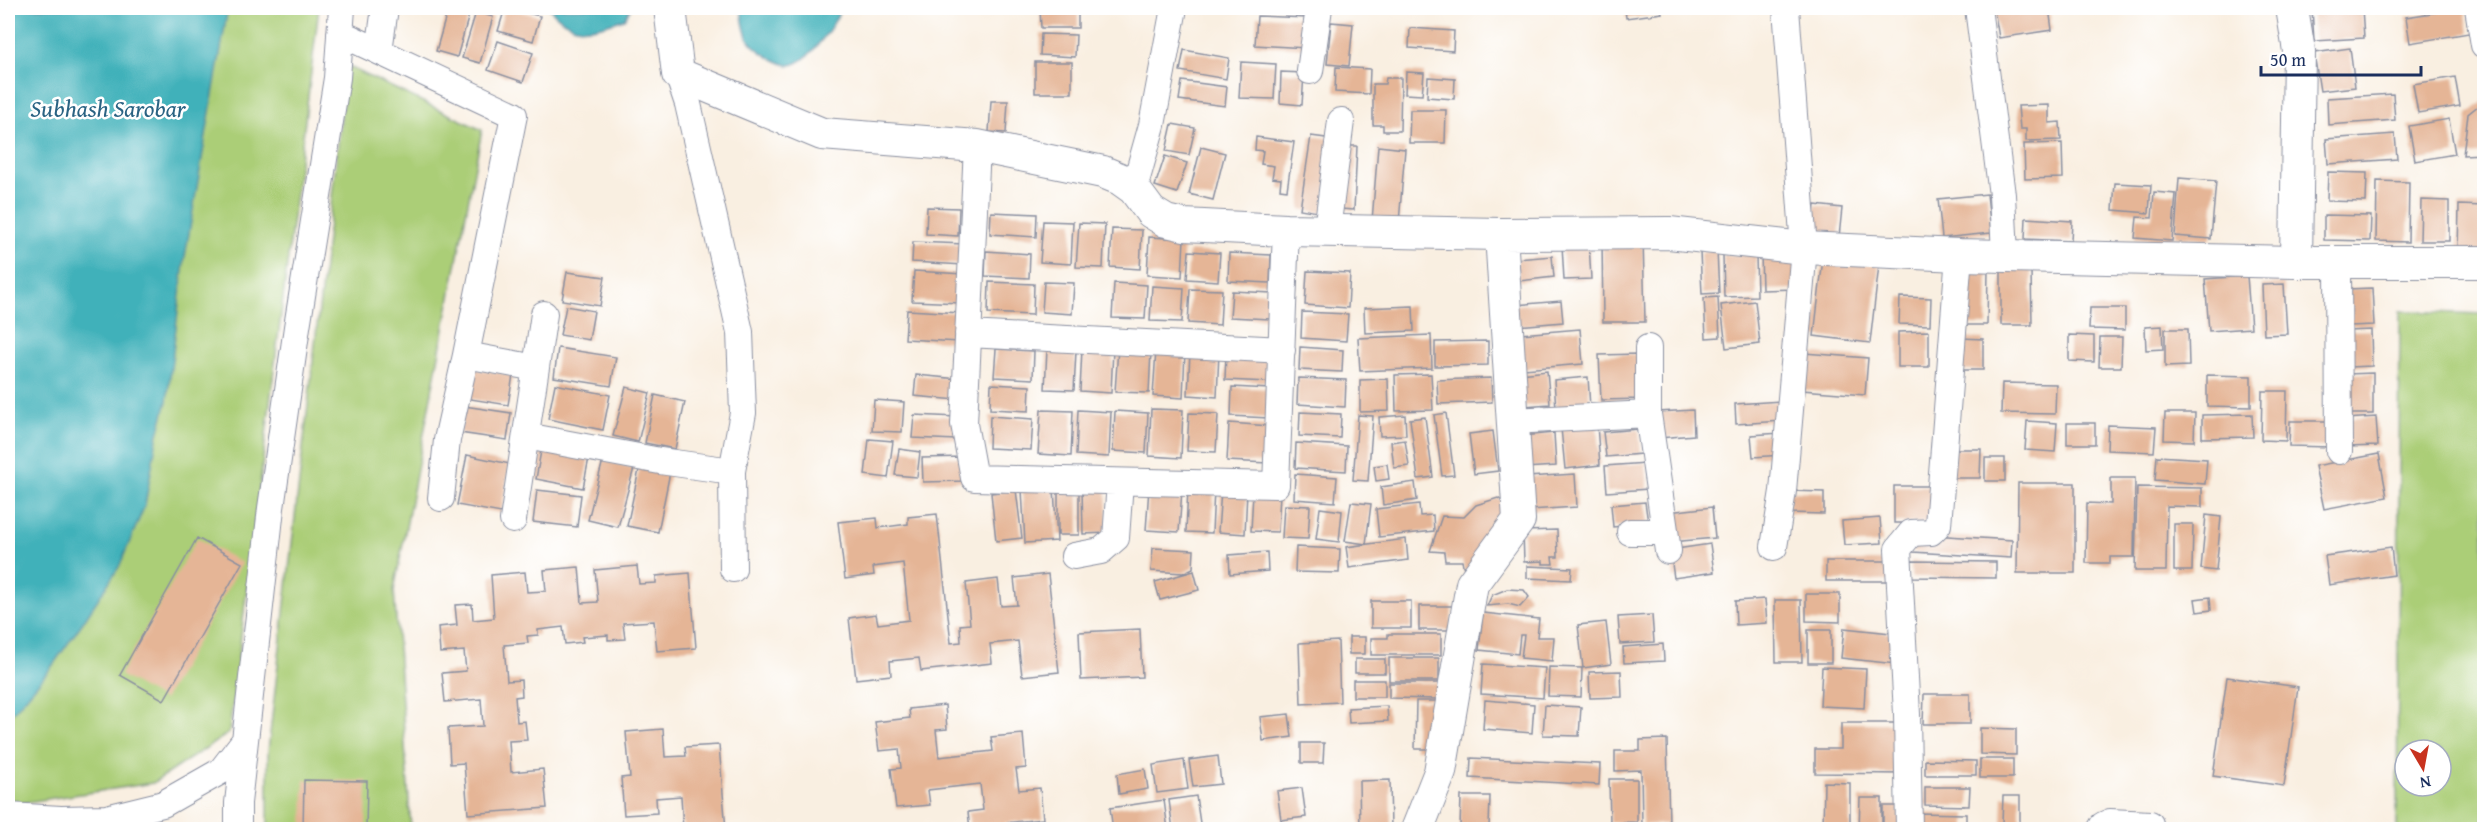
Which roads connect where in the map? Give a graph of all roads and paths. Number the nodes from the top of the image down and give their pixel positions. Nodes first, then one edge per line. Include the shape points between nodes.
1 (342, 8) edge
2 (385, 8) edge
3 (670, 8) edge
4 (1174, 8) edge
5 (1319, 8) edge
6 (1786, 8) edge
7 (1977, 8) edge
8 (2292, 8) edge
9 (2478, 8) edge
10 (340, 33) junction
11 (2484, 45) edge
12 (379, 51) junction
13 (1310, 71) dead end
14 (678, 74) junction
15 (1341, 121) dead end
16 (977, 146) junction
17 (1134, 189) junction
18 (1286, 230) junction
19 (1327, 230) junction
20 (1501, 234) junction
21 (1804, 248) junction
22 (2005, 254) junction
23 (1959, 255) junction
24 (2296, 262) junction
25 (2338, 262) junction
26 (2484, 262) edge
27 (544, 314) dead end
28 (968, 334) junction
29 (1648, 348) dead end
30 (1282, 350) junction
31 (466, 355) junction
32 (536, 368) junction
33 (1648, 414) junction
34 (1513, 421) junction
35 (526, 436) junction
36 (2339, 452) dead end
37 (732, 471) junction
38 (1120, 482) junction
39 (441, 498) dead end
40 (513, 520) dead end
41 (1630, 531) dead end
42 (1774, 547) dead end
43 (1074, 556) dead end
44 (733, 570) dead end
45 (245, 740) junction
46 (8, 816) edge
47 (2150, 824) dead end
48 (238, 830) edge
49 (1417, 830) edge
50 (1909, 830) edge
51 (2100, 830) edge

1 - 10 street
2 - 12 street
3 - 14 street
4 - 17 street via 1152,125
5 - 13 street
6 - 21 street
7 - 22 street via 2002,195
8 - 24 street via 2299,51
9 - 11 street
10 - 12 street
10 - 45 street via 337,78 273,497
12 - 31 street via 514,115
14 - 16 street via 822,134
14 - 37 street via 740,332 743,413
15 - 19 street
16 - 17 street via 1103,172
16 - 28 street
17 - 18 street via 1150,212 1166,221
18 - 19 street
18 - 30 street
19 - 20 street
20 - 21 street via 1669,233
20 - 34 street
21 - 23 street
21 - 42 street via 1783,492
22 - 23 street
22 - 24 street
23 - 50 street via 1938,525 1931,532 1911,533 1898,549
24 - 25 street
25 - 26 street
25 - 36 street
27 - 32 street
28 - 30 street
28 - 38 street via 964,423 974,478
29 - 33 street
30 - 38 street via 1276,485
31 - 32 street
31 - 39 street via 447,440
32 - 35 street
33 - 34 street
33 - 41 street via 1666,541
34 - 49 street via 1519,520 1472,584 1440,772
35 - 37 street
35 - 40 street
37 - 44 street
38 - 43 street via 1116,538 1101,551
45 - 46 street via 221,771 163,804 106,818
45 - 48 street
47 - 51 street via 2110,822

